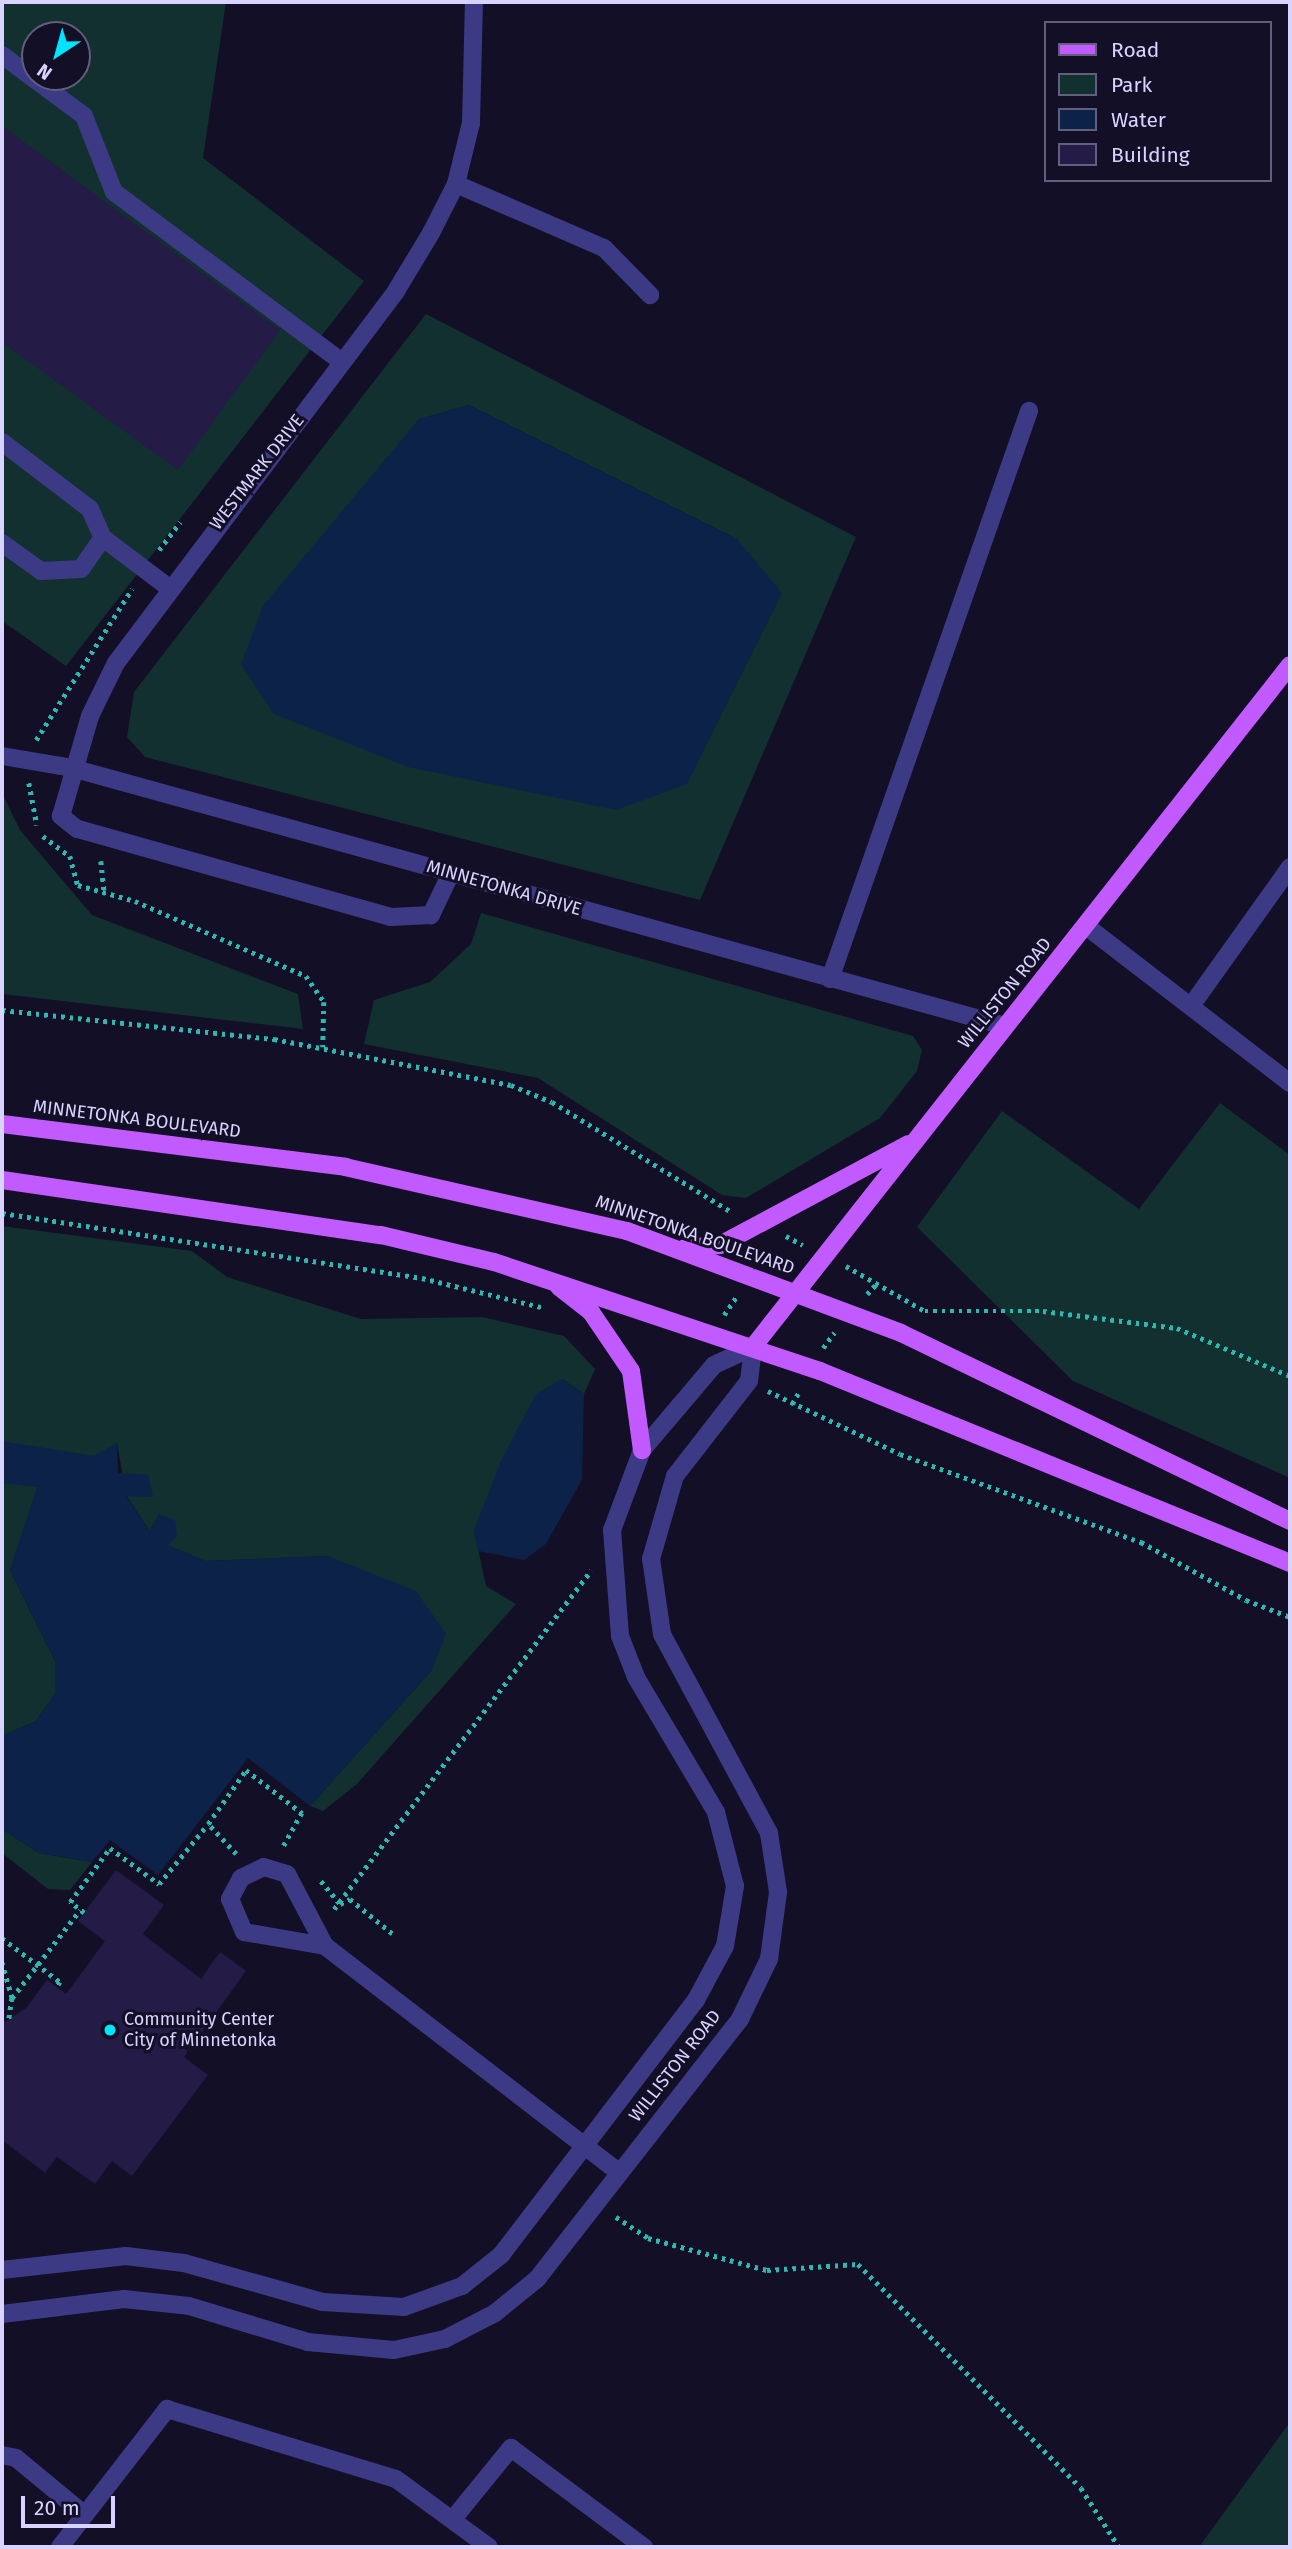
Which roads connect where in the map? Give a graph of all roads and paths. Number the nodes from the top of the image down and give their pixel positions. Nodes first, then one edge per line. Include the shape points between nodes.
1 (474, 2) edge
2 (2, 55) edge
3 (456, 184) junction
4 (650, 295) dead end
5 (342, 362) junction
6 (1029, 411) dead end
7 (2, 442) edge
8 (103, 538) junction
9 (2, 543) edge
10 (168, 587) junction
11 (1290, 665) edge
12 (38, 732) dead end
13 (2, 756) edge
14 (33, 760) junction
15 (72, 768) junction
16 (1290, 867) edge
17 (451, 873) junction
18 (1086, 926) junction
19 (830, 978) junction
20 (1191, 1006) junction
21 (2, 1010) edge
22 (1005, 1026) junction
23 (323, 1047) junction
24 (1290, 1083) edge
25 (2, 1124) edge
26 (914, 1141) junction
27 (2, 1180) edge
28 (2, 1213) edge
29 (739, 1216) dead end
30 (678, 1249) junction
31 (751, 1276) junction
32 (548, 1279) junction
33 (797, 1292) junction
34 (852, 1312) junction
35 (556, 1314) dead end
36 (711, 1333) junction
37 (752, 1347) junction
38 (812, 1368) junction
39 (1290, 1376) edge
40 (775, 1395) dead end
41 (792, 1404) junction
42 (642, 1450) junction
43 (1290, 1521) edge
44 (1290, 1563) edge
45 (594, 1567) dead end
46 (1290, 1616) edge
47 (208, 1824) junction
48 (281, 1850) dead end
49 (236, 1854) dead end
50 (315, 1924) junction
51 (2, 1938) edge
52 (325, 1946) junction
53 (2, 1962) edge
54 (38, 1965) junction
55 (57, 1987) dead end
56 (12, 1998) junction
57 (9, 2019) dead end
58 (584, 2147) junction
59 (618, 2172) junction
60 (626, 2224) dead end
61 (2, 2270) edge
62 (2, 2314) edge
63 (2, 2455) edge
64 (85, 2515) junction
65 (453, 2519) junction
66 (60, 2547) edge
67 (489, 2547) edge
68 (644, 2547) edge
69 (1119, 2547) edge

1 - 3 street, WESTMARK DRIVE via 471,123
2 - 5 street via 84,116 114,192
3 - 4 street via 604,247
3 - 5 street, WESTMARK DRIVE via 396,291
5 - 10 street, WESTMARK DRIVE
6 - 19 street
7 - 8 street via 90,509
8 - 9 street via 81,569 41,571
8 - 10 street
10 - 15 street, WESTMARK DRIVE via 116,663
11 - 18 main road, WILLISTON ROAD
12 - 14 path
13 - 14 street, MINNETONKA DRIVE
14 - 15 street, MINNETONKA DRIVE
14 - 23 path via 33,818 43,836 69,856 78,885 135,901 306,976 324,1002
15 - 17 street, MINNETONKA DRIVE
15 - 17 street, WESTMARK DRIVE via 61,816 77,829 125,843 391,916 431,915
16 - 20 street
17 - 19 street, MINNETONKA DRIVE
18 - 20 street
18 - 22 main road, WILLISTON ROAD
19 - 22 street, MINNETONKA DRIVE
20 - 24 street
21 - 23 path
22 - 26 main road, WILLISTON ROAD
23 - 29 path via 511,1085 552,1102
25 - 30 main road, MINNETONKA BOULEVARD via 345,1167 569,1215
26 - 30 main road via 720,1245
26 - 33 main road, WILLISTON ROAD
27 - 32 main road via 381,1236
28 - 35 path via 422,1278
30 - 31 main road, MINNETONKA BOULEVARD
31 - 33 main road, MINNETONKA BOULEVARD
31 - 36 path
32 - 36 main road
32 - 42 main road via 591,1312 631,1371
33 - 34 main road, MINNETONKA BOULEVARD
33 - 37 main road, WILLISTON ROAD
34 - 38 path
34 - 39 path via 878,1282 925,1311 1043,1311 1177,1328
34 - 43 main road, MINNETONKA BOULEVARD
36 - 37 main road
37 - 38 main road
37 - 42 street, WILLISTON ROAD via 714,1365
37 - 59 street, WILLISTON ROAD via 749,1381 675,1476 651,1559 663,1634 769,1833 778,1892 769,1959 740,2018
38 - 41 path
38 - 44 main road
40 - 41 path
41 - 46 path via 900,1454 1140,1542 1246,1600
42 - 58 street, WILLISTON ROAD via 612,1530 620,1636 636,1677 716,1812 735,1886 725,1946 696,2000
45 - 50 path via 504,1678 340,1904
47 - 48 path via 246,1770 302,1813
47 - 49 path
47 - 54 path via 159,1884 110,1847 70,1902 82,1911
50 - 52 street
50 - 52 street via 296,1883 276,1869 252,1870 234,1887 231,1911 244,1932
51 - 54 path
52 - 58 street
53 - 56 path
54 - 55 path via 61,1982
54 - 56 path
56 - 57 path
58 - 59 street
58 - 61 street, WILLISTON ROAD via 501,2255 462,2286 404,2307 323,2302 184,2263 126,2256
59 - 62 street, WILLISTON ROAD via 537,2279 495,2313 445,2339 394,2350 309,2342 189,2306 124,2299
60 - 69 path via 648,2238 767,2270 858,2264 1081,2488
63 - 64 street via 16,2458
64 - 65 street via 167,2409 396,2479
64 - 66 street
65 - 67 street
65 - 68 street via 511,2448

